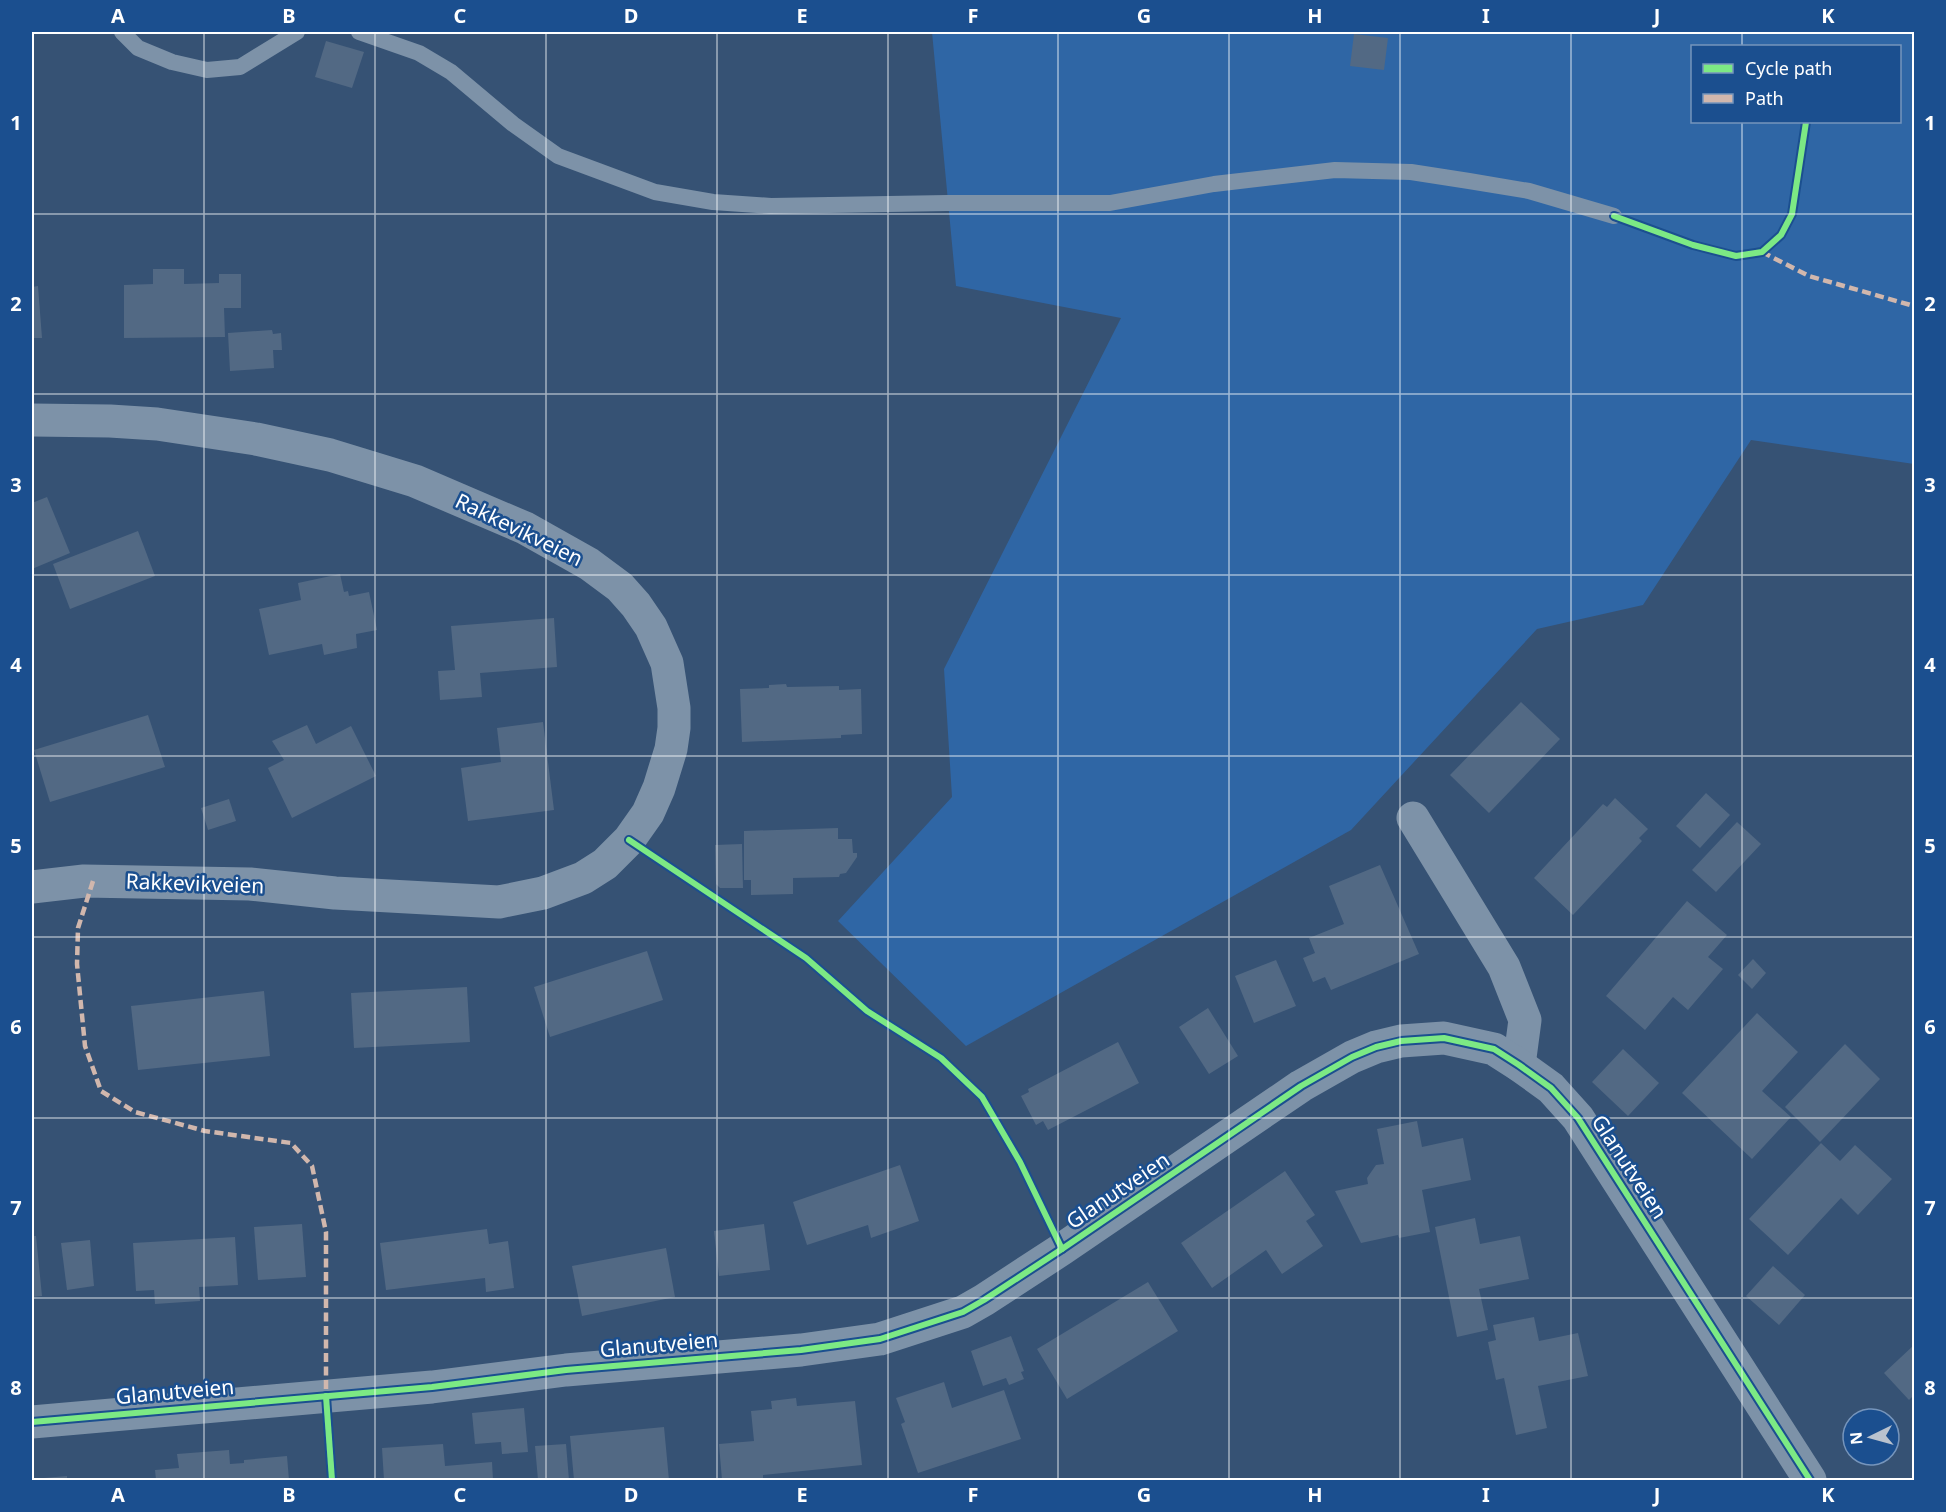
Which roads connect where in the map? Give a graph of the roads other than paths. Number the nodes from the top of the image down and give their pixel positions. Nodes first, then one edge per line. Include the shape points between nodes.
1 (122, 32) edge
2 (297, 32) edge
3 (359, 32) edge
4 (1614, 216) dead end
5 (32, 420) edge
6 (1413, 818) dead end
7 (32, 887) edge
8 (1519, 1065) junction
9 (32, 1422) edge
10 (1810, 1480) edge

1 - 2 lane via 138,48 172,62 207,70 240,67
3 - 4 lane via 419,52 451,72 558,156 655,192 713,202 771,206 1110,202 1214,184 1335,170 1411,172 1469,181 1528,191
5 - 7 street, Rakkevikveien via 157,424 267,441 415,481 525,528 589,564 636,604 667,663 674,729 659,788 629,840 605,864 543,893 499,902 250,884 84,881
6 - 8 street via 1504,967 1525,1020
8 - 9 street, Glanutveien via 1494,1049 1444,1038 1401,1041 1352,1057 1301,1086 984,1300 963,1312 880,1338 801,1350 566,1370 432,1387
8 - 10 street, Glanutveien via 1551,1088 1578,1118

